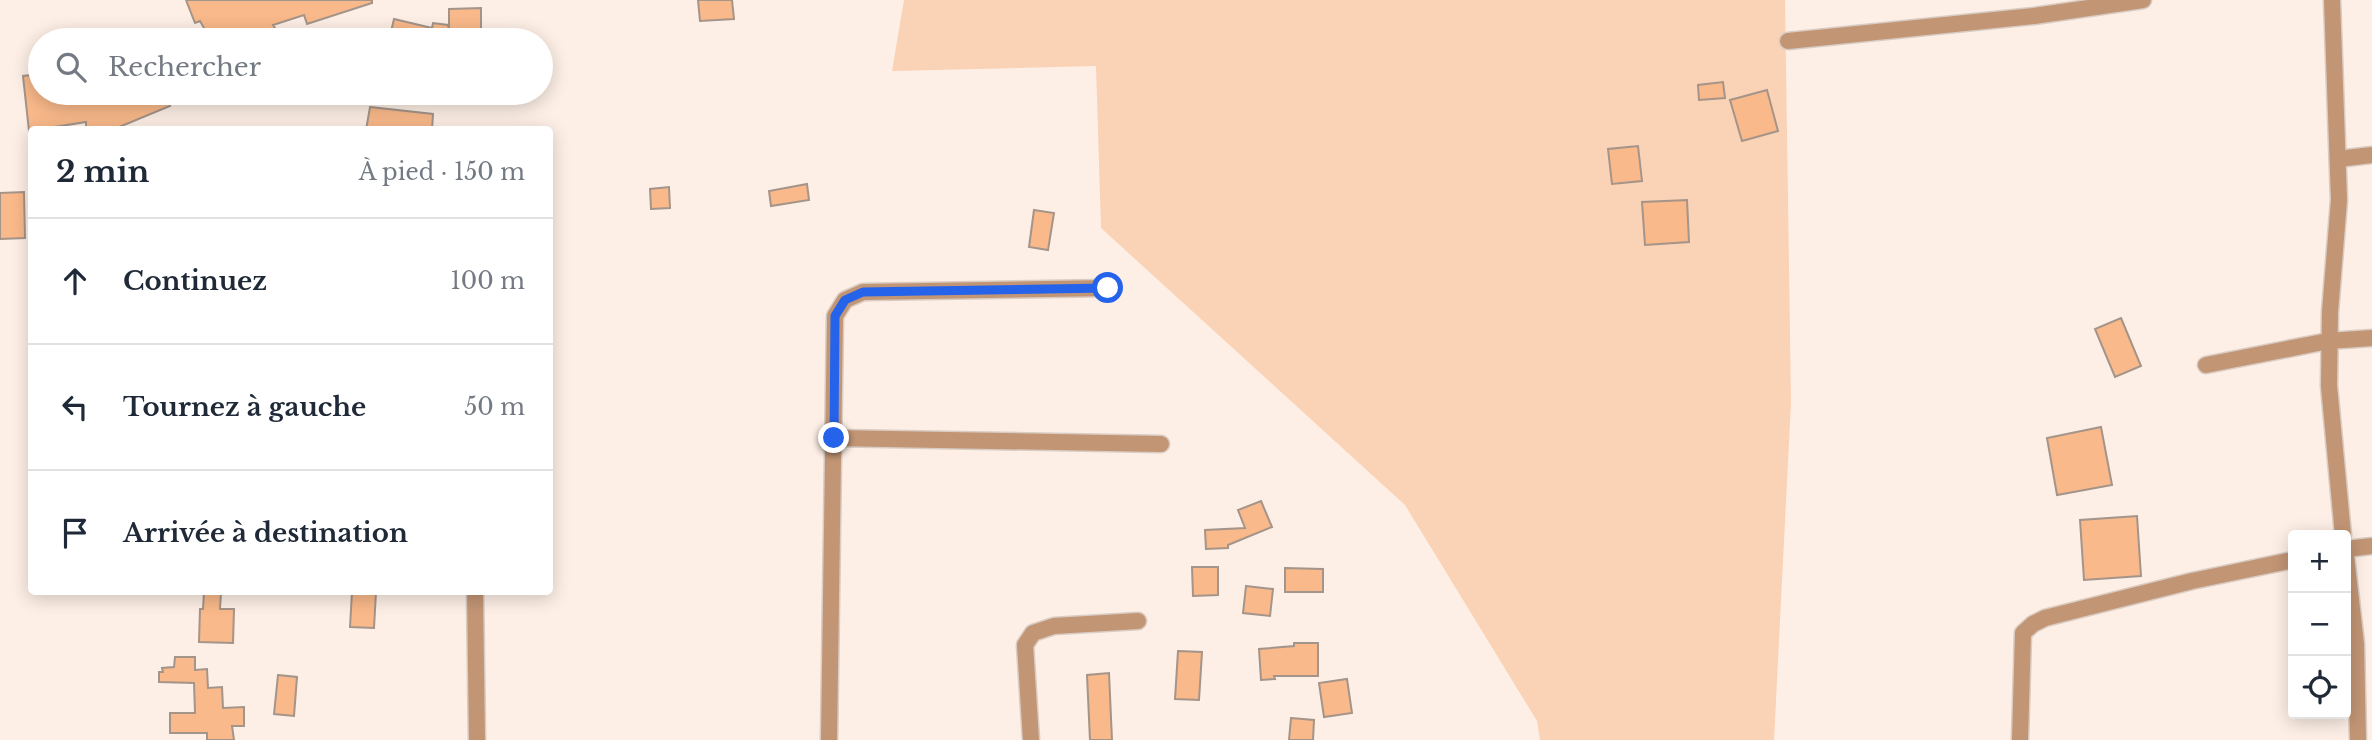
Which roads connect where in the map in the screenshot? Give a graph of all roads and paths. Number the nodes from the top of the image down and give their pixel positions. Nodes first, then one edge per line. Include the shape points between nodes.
1 (2143, 0) edge
2 (2332, 0) edge
3 (1788, 41) dead end
4 (2372, 155) edge
5 (2338, 159) junction
6 (1108, 288) dead end
7 (2372, 338) edge
8 (2328, 341) junction
9 (2206, 365) dead end
10 (834, 438) junction
11 (1161, 444) dead end
12 (2343, 530) edge
13 (2372, 546) edge
14 (2351, 548) edge
15 (2288, 561) edge
16 (2350, 593) edge
17 (475, 595) edge
18 (1138, 621) dead end
19 (477, 740) edge
20 (829, 740) edge
21 (1031, 740) edge
22 (2020, 740) edge
23 (2358, 740) edge

1 - 3 street
2 - 5 street
4 - 5 street
5 - 8 street
6 - 10 street via 863,292 845,300 835,316
7 - 8 street
8 - 9 street
8 - 12 street
10 - 11 street
10 - 20 street
13 - 14 street
15 - 22 street via 2192,581 2033,624 2023,633
16 - 23 street
17 - 19 street
18 - 21 street via 1054,626 1033,633 1025,645

